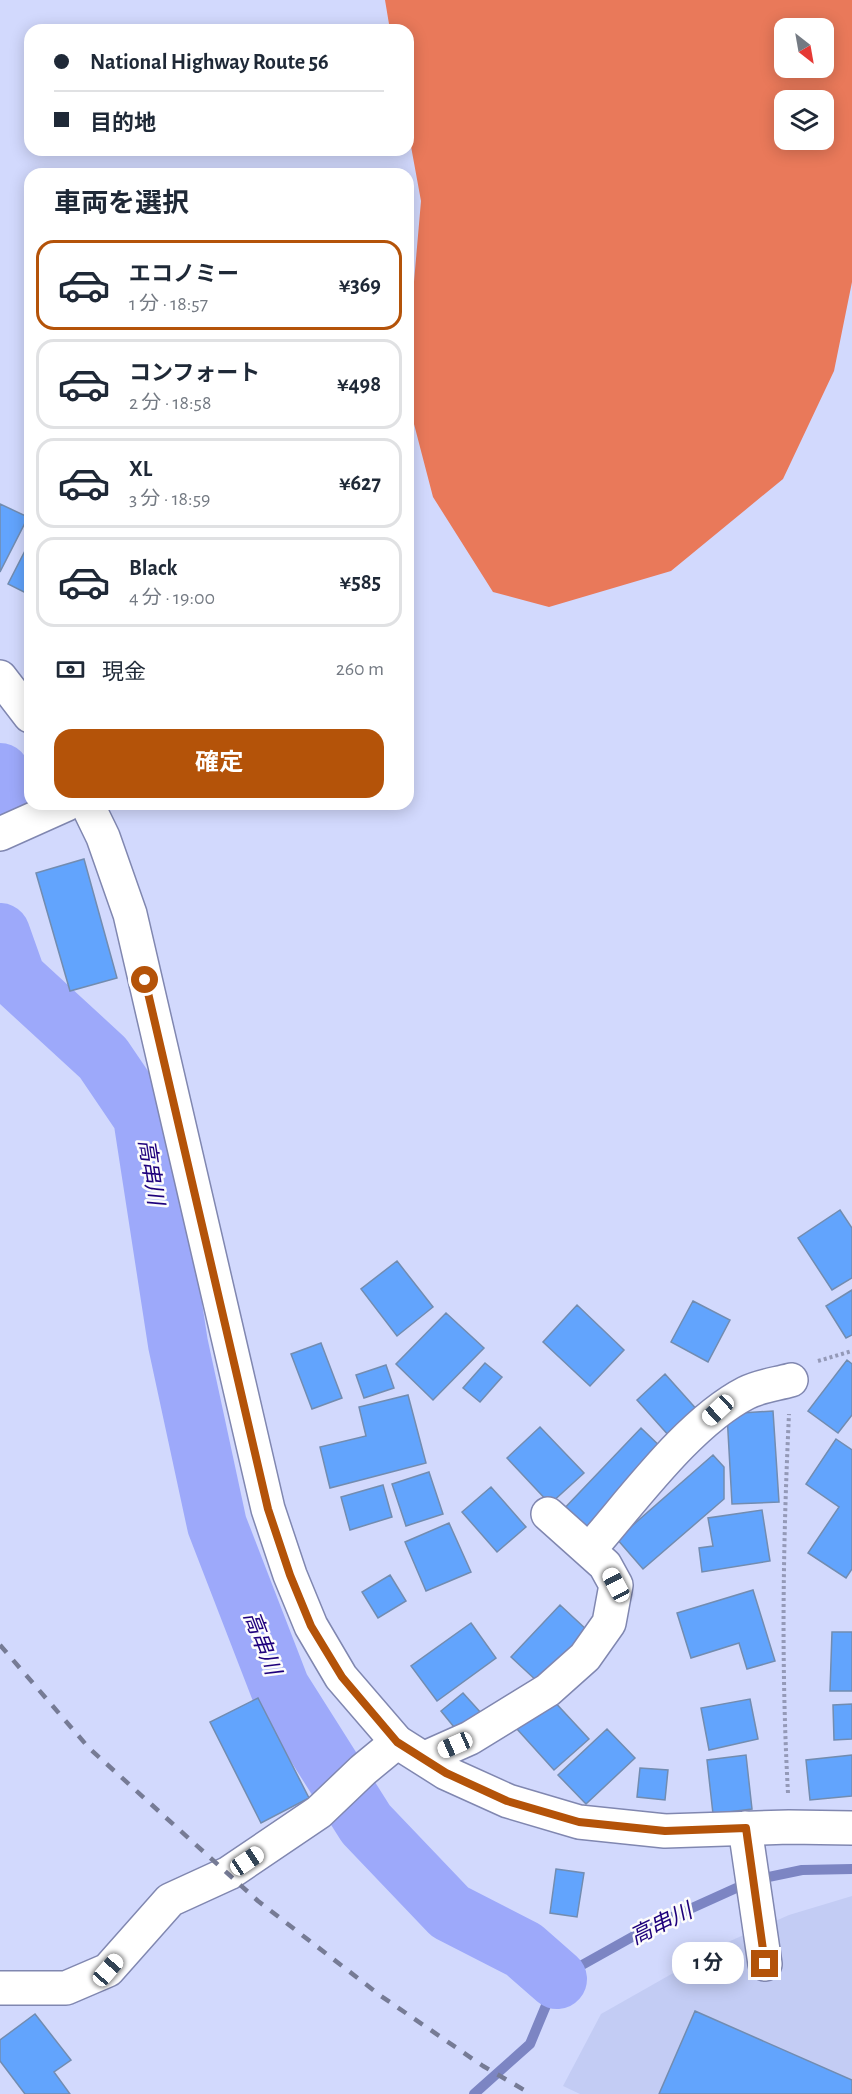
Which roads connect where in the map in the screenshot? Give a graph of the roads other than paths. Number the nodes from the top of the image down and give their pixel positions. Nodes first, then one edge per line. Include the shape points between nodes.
1 (0, 677) edge
2 (24, 708) edge
3 (53, 810) edge
4 (90, 810) edge
5 (0, 834) edge
6 (791, 1380) road end
7 (548, 1514) dead end
8 (589, 1550) junction
9 (397, 1742) junction
10 (425, 1758) junction
11 (746, 1828) junction
12 (852, 1828) edge
13 (765, 1964) dead end
14 (0, 1988) edge

1 - 2 main road
3 - 5 main road
4 - 9 main road via 130,914 268,1509 311,1626 342,1677
6 - 8 main road via 748,1391 718,1410 682,1443
7 - 8 main road
8 - 10 main road via 605,1565 616,1585 609,1623 585,1657 549,1690 470,1738
9 - 10 main road
9 - 14 main road via 319,1812 229,1873 170,1900 108,1970 66,1988
10 - 11 main road via 446,1773 507,1801 579,1822 665,1831
11 - 12 main road
11 - 13 main road

